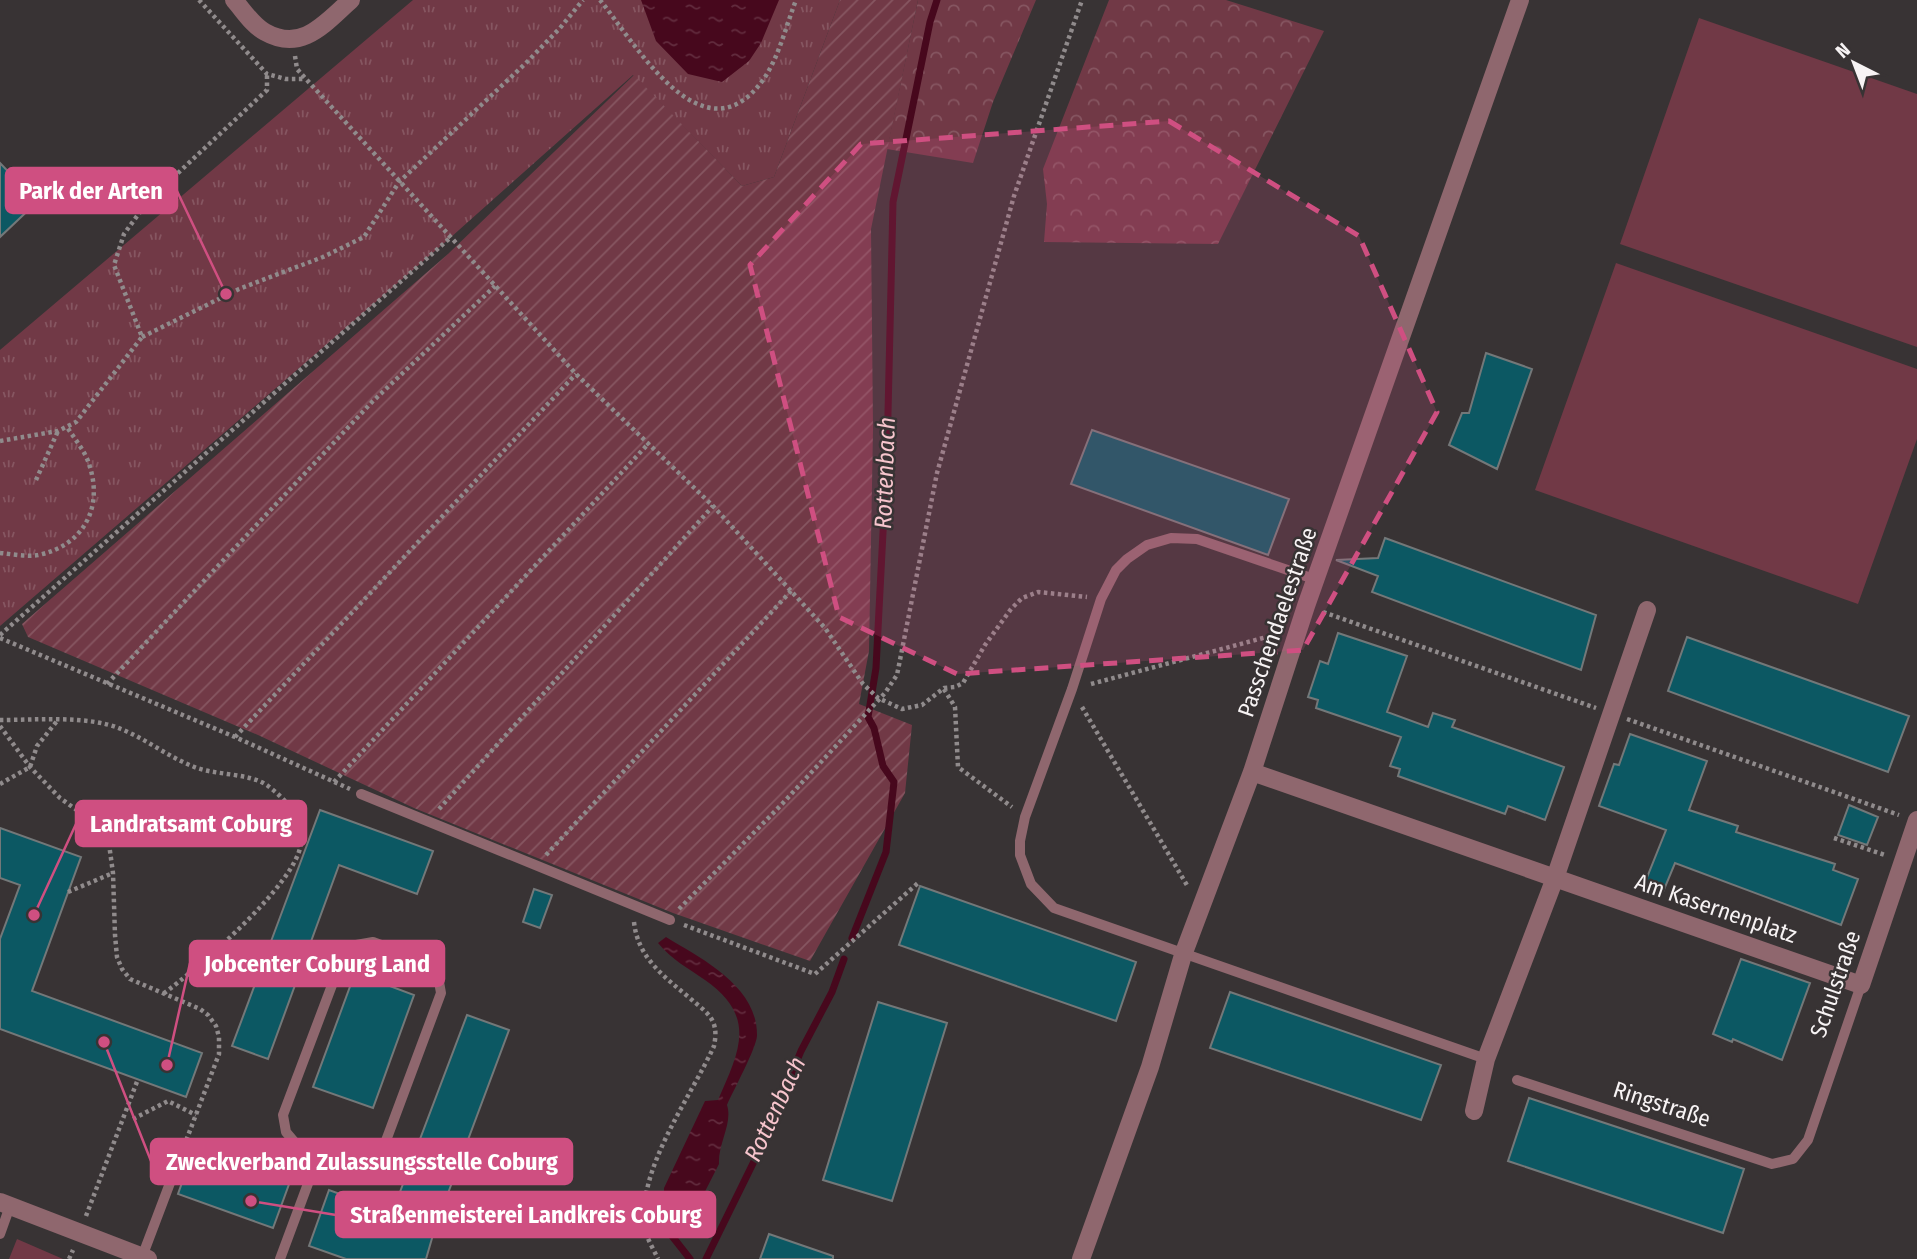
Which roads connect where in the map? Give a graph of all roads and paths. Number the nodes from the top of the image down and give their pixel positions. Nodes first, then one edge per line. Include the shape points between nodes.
1 (199, 0) edge
2 (234, 0) edge
3 (351, 0) edge
4 (583, 0) edge
5 (600, 0) edge
6 (796, 0) edge
7 (1082, 0) edge
8 (1520, 0) edge
9 (292, 41) junction
10 (267, 74) junction
11 (306, 79) junction
12 (399, 182) junction
13 (450, 238) junction
14 (495, 286) junction
15 (142, 337) junction
16 (576, 374) junction
17 (67, 427) junction
18 (58, 431) junction
19 (0, 441) edge
20 (649, 443) junction
21 (36, 480) dead end
22 (713, 506) junction
23 (0, 553) edge
24 (1317, 580) junction
25 (791, 592) junction
26 (1101, 599) junction
27 (1647, 610) dead end
28 (1296, 636) junction
29 (0, 637) edge
30 (107, 684) junction
31 (944, 688) junction
32 (1072, 689) junction
33 (878, 698) junction
34 (0, 720) edge
35 (57, 720) junction
36 (0, 726) edge
37 (235, 737) junction
38 (30, 767) junction
39 (1252, 772) junction
40 (334, 782) junction
41 (0, 784) edge
42 (361, 794) joint
43 (1025, 817) junction
44 (1917, 820) edge
45 (426, 822) junction
46 (1834, 838) dead end
47 (1909, 852) edge
48 (536, 866) junction
49 (113, 873) junction
50 (1555, 878) junction
51 (918, 883) dead end
52 (68, 891) dead end
53 (632, 905) junction
54 (1200, 908) junction
55 (670, 920) junction
56 (1182, 955) junction
57 (1861, 985) junction
58 (163, 994) junction
59 (1486, 1059) junction
60 (138, 1079) dead end
61 (1517, 1080) dead end
62 (1474, 1111) dead end
63 (196, 1115) junction
64 (133, 1119) dead end
65 (319, 1154) junction
66 (1793, 1159) joint
67 (170, 1182) joint
68 (5, 1204) edge
69 (80, 1233) junction
70 (0, 1234) edge
71 (145, 1258) edge
72 (69, 1259) edge
73 (280, 1259) edge
74 (658, 1259) edge
75 (1081, 1259) edge

1 - 10 path
2 - 9 street via 263,32
3 - 9 street via 317,31
4 - 12 path via 526,63
5 - 6 path via 662,78 705,108 730,107 750,95 775,58
7 - 33 path via 1014,196 940,460 897,675
8 - 24 street, Passchendaelestraße
9 - 11 path via 297,69
10 - 11 path
10 - 15 path via 267,90 148,201 124,234 114,265
11 - 12 path
12 - 13 path
12 - 15 path via 364,237 239,289
13 - 14 path
13 - 29 path
14 - 16 path
14 - 30 path via 372,402
15 - 17 path via 76,422
16 - 20 path
16 - 37 path
17 - 18 path
17 - 23 path via 89,464 93,486 92,512 83,530 63,547 36,555
18 - 19 path
18 - 21 path
20 - 22 path
20 - 40 path
22 - 25 path
22 - 45 path
24 - 26 lane via 1196,538 1171,538 1147,545 1126,559
24 - 28 street, Passchendaelestraße
25 - 33 path
25 - 48 path
26 - 31 path via 1038,592 1022,598 985,645 963,683
26 - 32 lane
27 - 50 street
28 - 32 path via 1286,632
28 - 39 street, Passchendaelestraße
29 - 30 path
30 - 37 path
31 - 33 path via 922,705 902,709
31 - 43 path via 955,707 958,767
32 - 43 lane
32 - 54 path
33 - 55 path
34 - 35 path
35 - 38 path via 37,746
35 - 58 path via 120,728 192,766 253,779 267,785 292,808 299,823 300,844 284,881
36 - 38 path
37 - 40 path
38 - 41 path
38 - 49 path via 60,798 92,821 109,844
39 - 50 street, Am Kasernenplatz
39 - 54 street, Passchendaelestraße
40 - 42 path
42 - 45 lane
43 - 56 lane via 1020,841 1024,869 1031,884 1054,908
44 - 47 street, Schulstraße
45 - 48 lane
46 - 47 path
47 - 57 street, Schulstraße
48 - 53 lane
49 - 52 path
49 - 58 path via 117,957 130,979
50 - 57 street, Am Kasernenplatz
50 - 59 street
51 - 55 path via 815,974
53 - 55 lane
53 - 74 path via 643,953 656,971 709,1014 716,1030 714,1046 657,1158 644,1197 645,1231
54 - 56 street, Passchendaelestraße
56 - 59 lane
56 - 75 street, Passchendaelestraße via 1150,1067
57 - 66 lane, Schulstraße via 1808,1140
58 - 63 path via 200,1009 216,1026 219,1054
59 - 62 street
60 - 69 path
61 - 66 lane, Ringstraße via 1772,1164
63 - 64 path via 168,1101
63 - 67 path
65 - 65 lane via 349,1165 366,1163 381,1154 441,993 438,976 427,962 373,942 356,945 343,956 283,1115 286,1132 297,1145
65 - 73 lane
67 - 71 lane
68 - 69 street
68 - 70 lane
69 - 71 street
69 - 72 path

